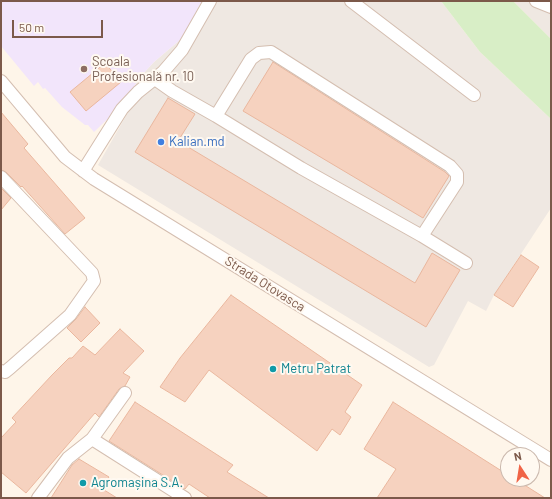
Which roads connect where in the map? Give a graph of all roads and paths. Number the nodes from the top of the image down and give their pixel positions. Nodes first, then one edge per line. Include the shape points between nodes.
1 (210, 1) edge
2 (351, 1) edge
3 (536, 1) edge
4 (551, 7) edge
5 (155, 79) junction
6 (1, 81) edge
7 (474, 95) dead end
8 (216, 116) junction
9 (83, 171) junction
10 (1, 177) edge
11 (422, 236) junction
12 (466, 263) dead end
13 (1, 371) edge
14 (125, 393) dead end
15 (92, 439) junction
16 (551, 460) edge
17 (38, 498) edge
18 (185, 498) edge

1 - 5 street via 182,50
2 - 7 street
3 - 4 street
5 - 8 street
5 - 9 street via 122,109
6 - 9 street, Strada Otovasca via 65,157
8 - 11 street via 301,168
8 - 11 street via 251,60 259,53 271,52 450,166 457,174 457,182
9 - 16 street, Strada Otovasca
10 - 13 street via 88,268 94,281 70,315 10,368 5,372
11 - 12 street
14 - 15 street
15 - 17 street via 68,458
15 - 18 street

